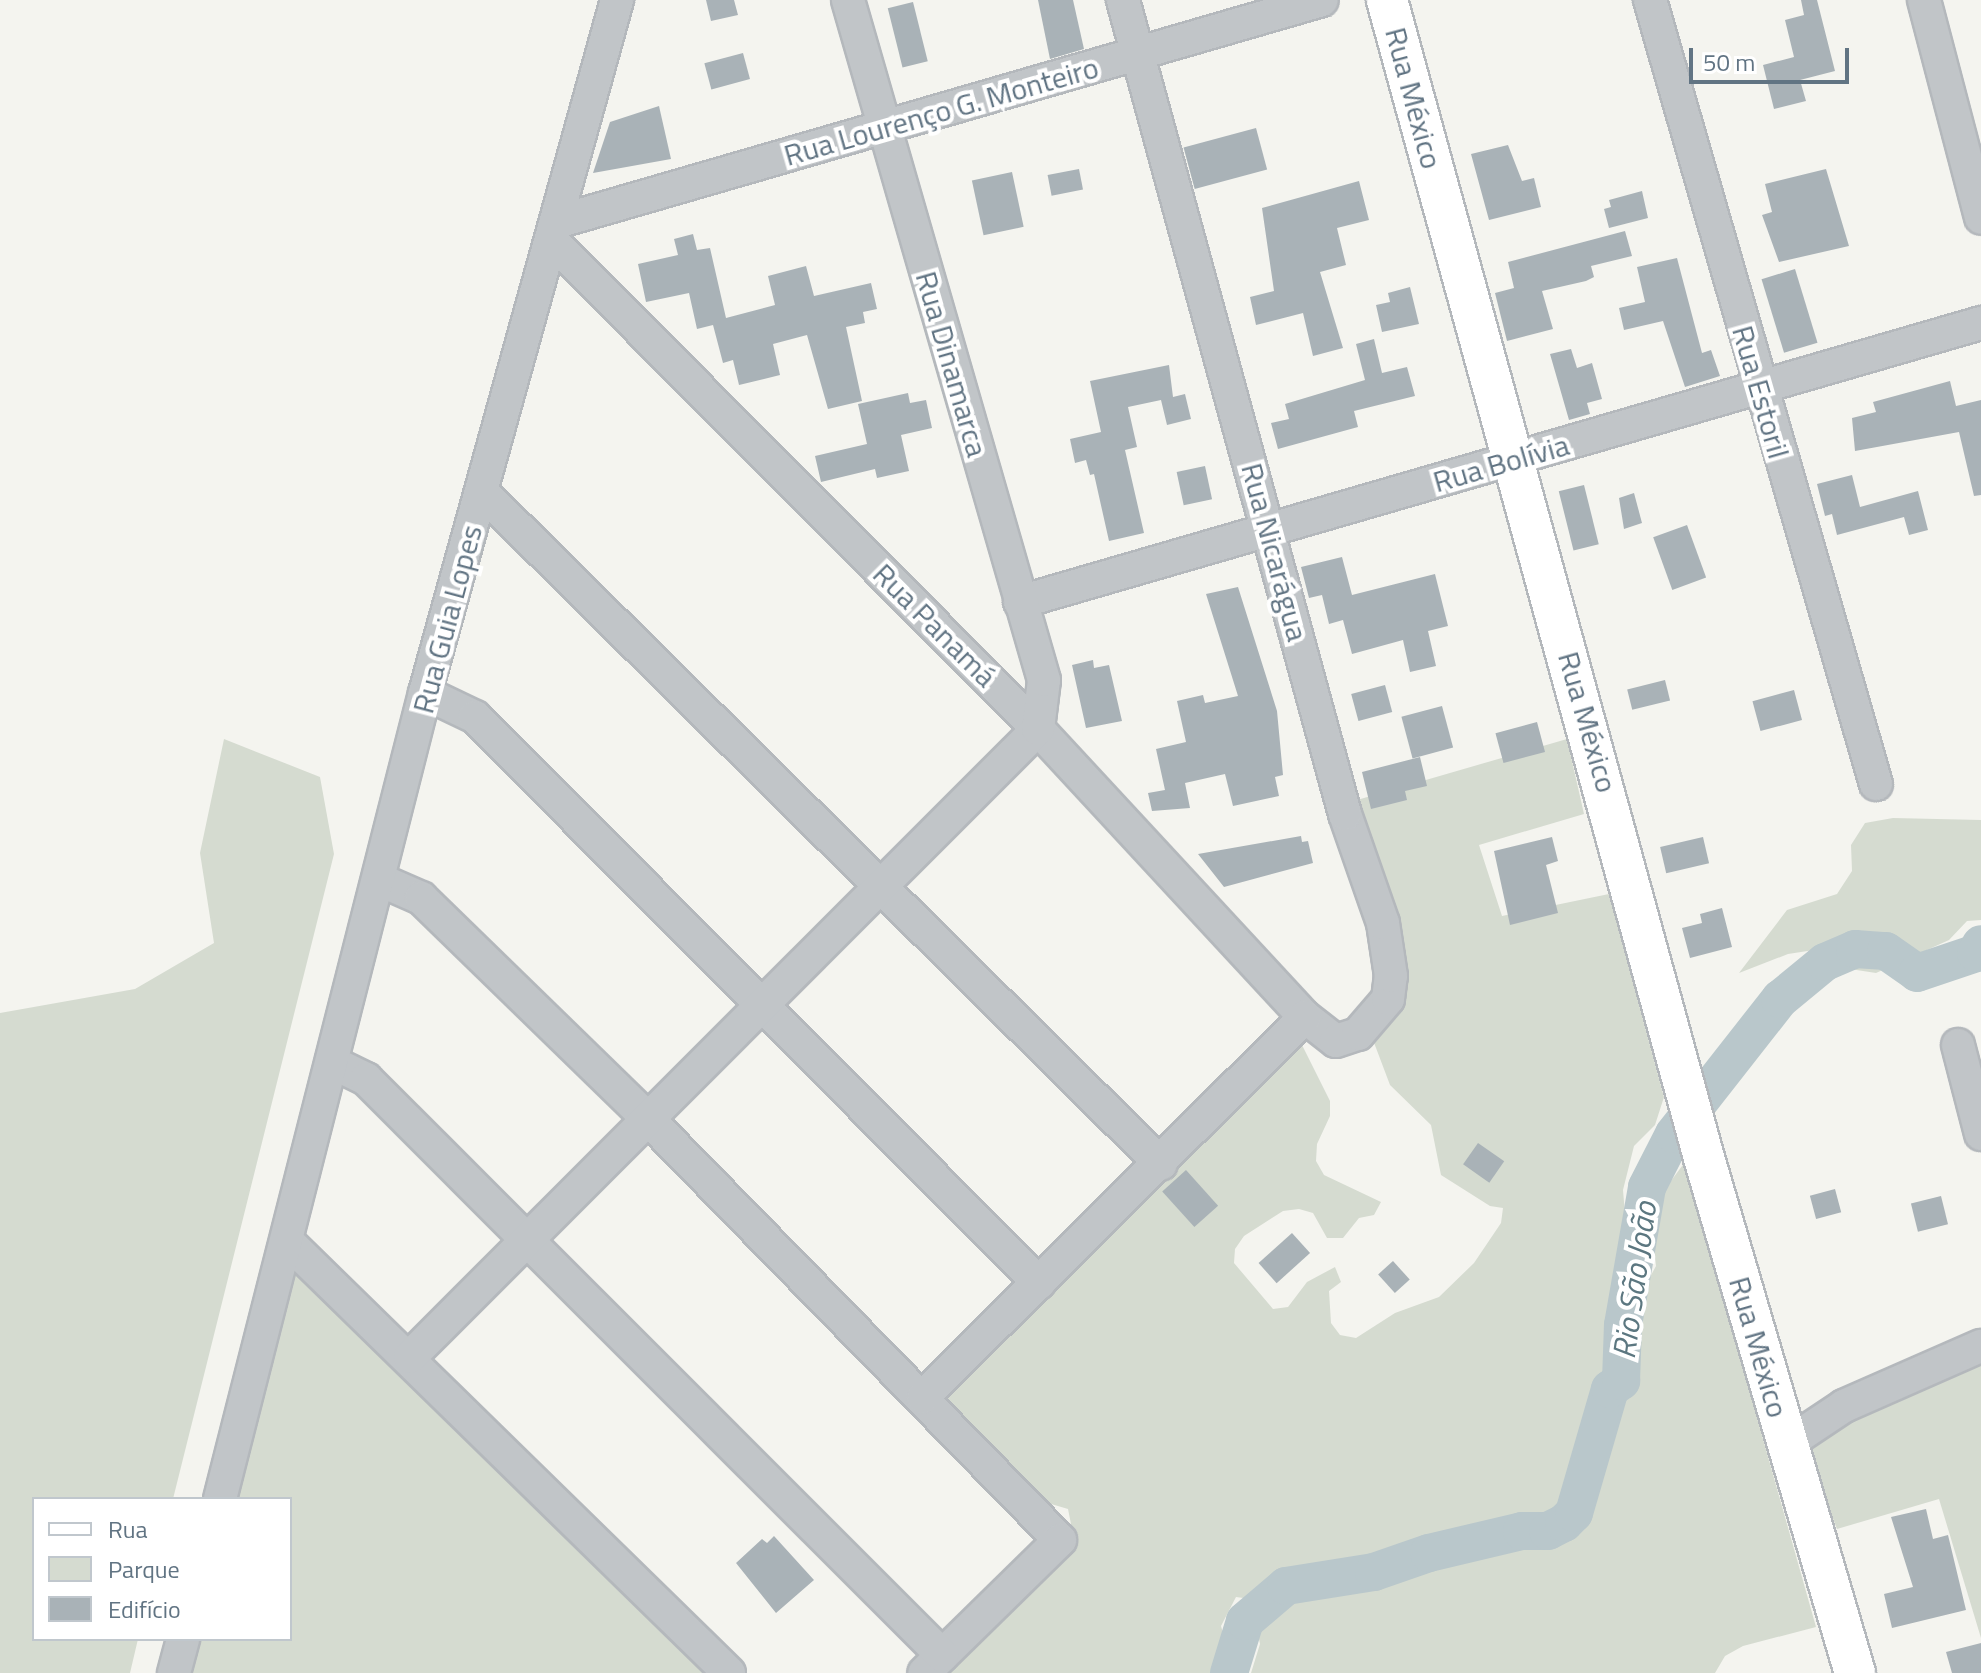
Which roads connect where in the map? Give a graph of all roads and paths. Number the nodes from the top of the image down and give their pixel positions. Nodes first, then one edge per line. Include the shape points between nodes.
1 (617, 0) edge
2 (848, 0) edge
3 (1123, 0) edge
4 (1322, 0) edge
5 (1387, 0) edge
6 (1650, 0) edge
7 (1924, 0) edge
8 (1139, 55) junction
9 (885, 125) junction
10 (1981, 218) edge
11 (557, 232) junction
12 (1981, 323) edge
13 (1761, 391) junction
14 (1514, 458) junction
15 (482, 492) junction
16 (1270, 532) junction
17 (1020, 602) junction
18 (425, 693) junction
19 (1038, 729) junction
20 (1876, 784) dead end
21 (380, 880) junction
22 (880, 886) junction
23 (762, 1005) junction
24 (1305, 1017) junction
25 (1958, 1045) dead end
26 (333, 1063) junction
27 (648, 1119) junction
28 (1981, 1134) edge
29 (1161, 1164) junction
30 (527, 1240) junction
31 (287, 1241) junction
32 (1039, 1283) junction
33 (1981, 1346) edge
34 (410, 1357) junction
35 (923, 1397) junction
36 (1787, 1444) junction
37 (221, 1497) edge
38 (182, 1641) edge
39 (933, 1664) edge
40 (174, 1673) edge
41 (729, 1673) edge
42 (1855, 1673) edge

1 - 11 street, Rua Guia Lopes
2 - 9 street, Rua Dinamarca
3 - 8 street, Rua Nicarágua
4 - 8 street, Rua Lourenço G. Monteiro
5 - 14 main road, Rua México
6 - 13 street, Rua Estoril
7 - 10 street
8 - 9 street, Rua Lourenço G. Monteiro
8 - 16 street, Rua Nicarágua
9 - 11 street, Rua Lourenço G. Monteiro
9 - 17 street, Rua Dinamarca
11 - 15 street, Rua Guia Lopes
11 - 19 street, Rua Panamá
12 - 13 street, Rua Bolívia
13 - 14 street, Rua Bolívia
13 - 20 street, Rua Estoril
14 - 16 street, Rua Bolívia
14 - 36 main road, Rua México
15 - 18 street, Rua Guia Lopes
15 - 22 street
16 - 17 street, Rua Bolívia
16 - 24 street, Rua Nicarágua via 1345,814 1383,923 1391,976 1388,999 1358,1034 1336,1041
17 - 19 street, Rua Dinamarca via 1044,680
18 - 21 street, Rua Guia Lopes
18 - 23 street via 475,717
19 - 22 street
19 - 24 street, Rua Panamá
21 - 26 street, Rua Guia Lopes
21 - 27 street via 421,898
22 - 23 street
22 - 29 street
23 - 27 street
23 - 32 street
24 - 29 street
25 - 28 street
26 - 30 street via 366,1079
26 - 31 street, Rua Guia Lopes
27 - 30 street
27 - 35 street
29 - 32 street
30 - 34 street
30 - 39 street
31 - 34 street
31 - 37 street, Rua Guia Lopes
32 - 35 street
33 - 36 street, Rua México via 1844,1406
34 - 41 street
35 - 39 street via 1060,1540
36 - 42 main road, Rua México
38 - 40 street

